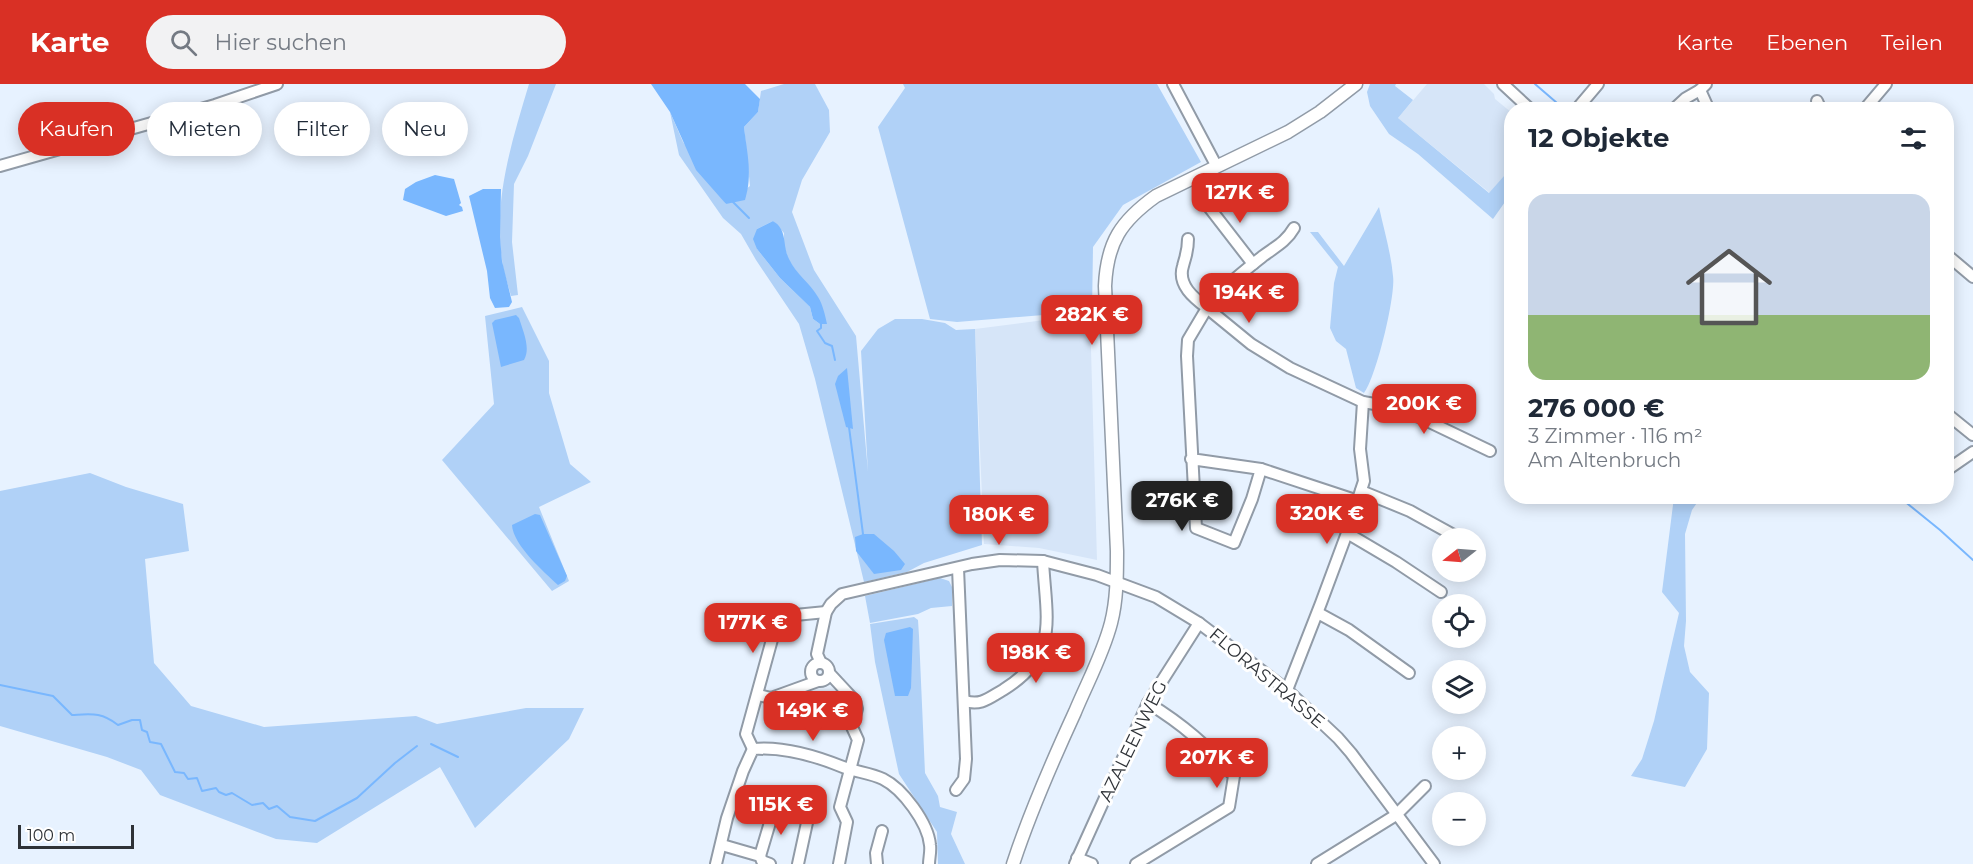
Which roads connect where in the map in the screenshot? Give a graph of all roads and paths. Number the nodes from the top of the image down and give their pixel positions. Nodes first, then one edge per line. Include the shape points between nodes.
1 (277, 84) edge
2 (1173, 84) edge
3 (1356, 84) edge
4 (1503, 84) edge
5 (1598, 84) edge
6 (1886, 84) edge
7 (1703, 87) edge
8 (1523, 102) edge
9 (1583, 102) edge
10 (1682, 102) edge
11 (1707, 102) edge
12 (1871, 102) edge
13 (1216, 165) junction
14 (0, 166) edge
15 (1205, 202) dead end
16 (1294, 228) dead end
17 (1188, 238) dead end
18 (1954, 261) edge
19 (1253, 264) junction
20 (1973, 277) edge
21 (1207, 308) junction
22 (1363, 402) junction
23 (1954, 420) edge
24 (1973, 435) edge
25 (1490, 451) dead end
26 (1973, 452) edge
27 (1191, 459) junction
28 (1954, 465) edge
29 (1261, 469) junction
30 (1359, 496) junction
31 (1441, 528) edge
32 (1347, 533) junction
33 (1043, 561) junction
34 (958, 568) junction
35 (1117, 583) junction
36 (1441, 592) dead end
37 (826, 612) junction
38 (1318, 613) junction
39 (1199, 623) junction
40 (821, 663) junction
41 (829, 673) junction
42 (1409, 673) dead end
43 (818, 681) junction
44 (1287, 690) junction
45 (758, 695) junction
46 (965, 701) junction
47 (1148, 703) junction
48 (753, 749) junction
49 (850, 769) junction
50 (1425, 786) dead end
51 (956, 790) dead end
52 (774, 809) dead end
53 (1396, 815) junction
54 (808, 818) dead end
55 (882, 831) dead end
56 (722, 845) junction
57 (763, 861) edge
58 (1076, 861) edge
59 (716, 864) edge
60 (798, 864) edge
61 (839, 864) edge
62 (876, 864) edge
63 (929, 864) edge
64 (1012, 864) edge
65 (1092, 864) edge
66 (1136, 864) edge
67 (1317, 864) edge
68 (1434, 864) edge

1 - 14 street
2 - 13 street
3 - 13 main road via 1304,123
4 - 8 street
5 - 9 street
6 - 12 street
7 - 10 street
7 - 11 street
13 - 35 main road via 1141,206 1118,232 1109,251 1105,286
15 - 19 street
16 - 19 street via 1281,245
17 - 21 street via 1183,282 1192,297
18 - 20 street
19 - 21 street
21 - 22 street via 1251,344 1290,368
21 - 27 street via 1188,340
22 - 25 street via 1398,408
22 - 30 street via 1360,449 1364,481
23 - 24 street
26 - 28 street
27 - 29 street
27 - 29 street via 1196,528 1234,543
29 - 30 street
30 - 31 street via 1410,511
30 - 32 street
32 - 36 street
32 - 38 street
33 - 34 street, FLORASTRASSE via 1000,560
33 - 35 street, FLORASTRASSE
33 - 46 street via 1046,627 1041,653 1028,672 1005,689 980,703
34 - 37 street, FLORASTRASSE via 842,594
34 - 46 street
35 - 39 street, FLORASTRASSE via 1156,597
35 - 64 main road via 1110,625
37 - 40 street via 817,654
37 - 45 street via 785,616 776,625
38 - 42 street
38 - 44 street
39 - 44 street, FLORASTRASSE
39 - 47 street, AZALEENWEG
40 - 41 street
40 - 43 street via 814,664 811,671
41 - 43 street
41 - 49 street via 855,701 852,727 858,740
43 - 45 street via 771,698
44 - 53 street, FLORASTRASSE via 1338,738
45 - 48 street via 746,734
46 - 51 street via 964,779
47 - 58 street, AZALEENWEG
47 - 66 street via 1204,744 1234,776 1228,807
48 - 49 street via 769,747
48 - 56 street via 727,818
49 - 61 street via 840,807 847,822
49 - 63 street via 884,779 900,791 926,829
50 - 53 street
52 - 57 street
53 - 67 street
53 - 68 street, FLORASTRASSE
54 - 60 street
55 - 62 street
56 - 57 street
56 - 59 street
58 - 65 street

